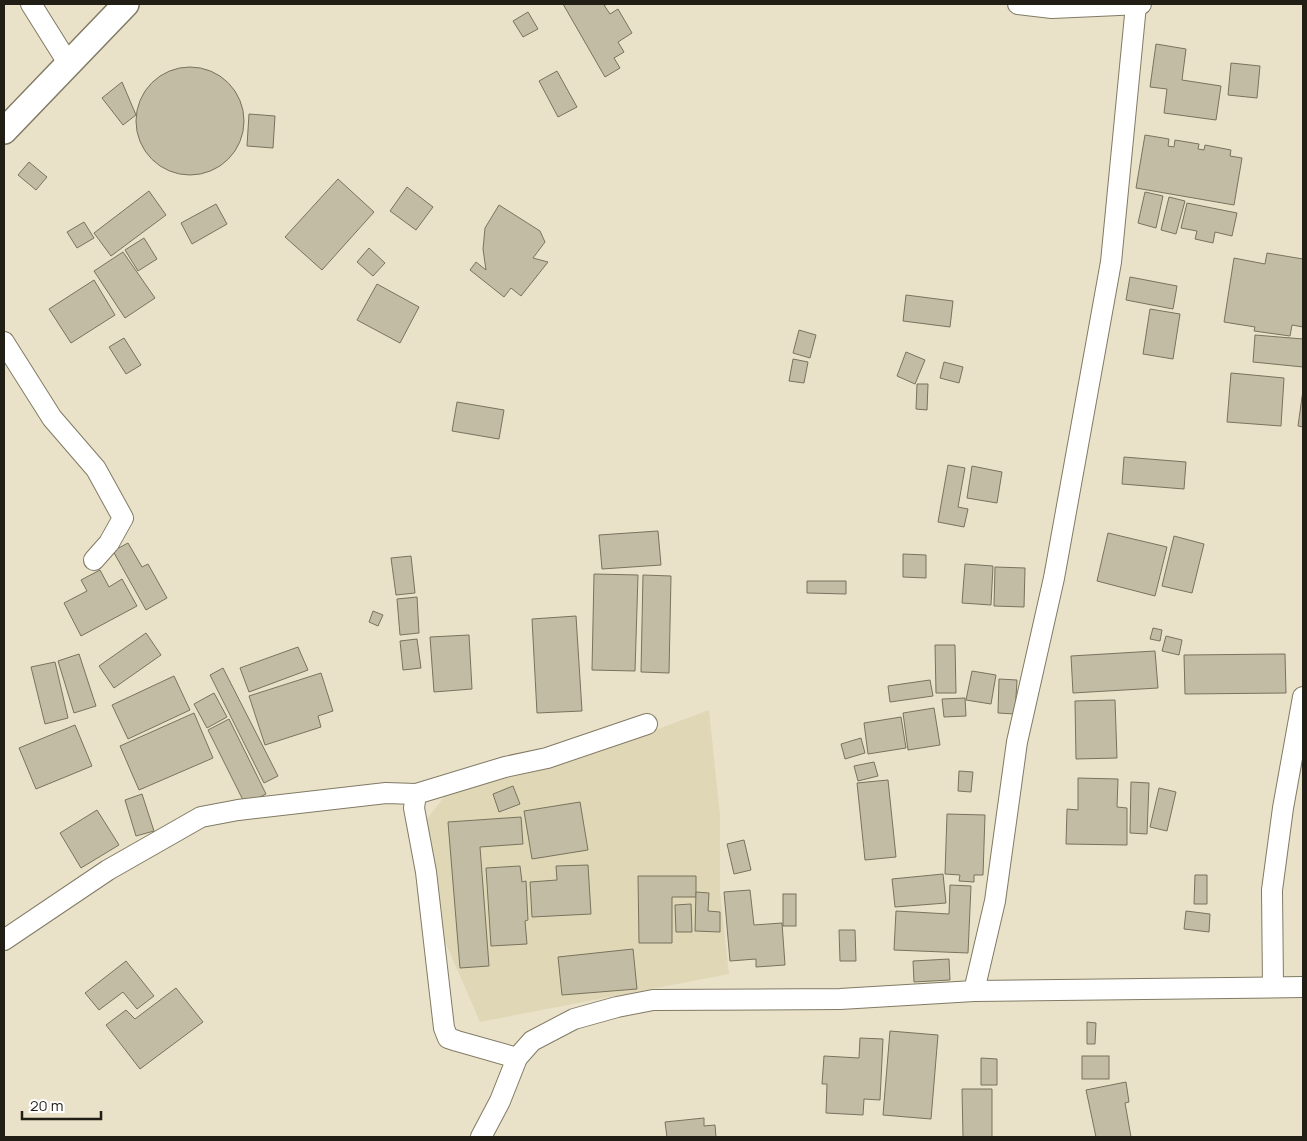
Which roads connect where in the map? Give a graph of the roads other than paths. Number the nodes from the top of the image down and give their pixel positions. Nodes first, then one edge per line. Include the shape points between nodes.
1 (31, 4) edge
2 (126, 4) edge
3 (1018, 4) edge
4 (1138, 4) edge
5 (68, 63) junction
6 (4, 131) edge
7 (4, 342) edge
8 (94, 560) dead end
9 (1303, 697) edge
10 (647, 724) dead end
11 (416, 794) junction
12 (4, 940) edge
13 (1273, 987) junction
14 (1303, 987) edge
15 (974, 992) junction
16 (517, 1058) junction
17 (481, 1137) edge

1 - 5 street
2 - 5 street
3 - 4 street via 1052,8
4 - 15 street via 1112,262 1054,578 1017,742 995,901
5 - 6 street
7 - 8 street via 52,418 96,469 123,518 109,543
9 - 13 street via 1272,890
10 - 11 street via 547,758
11 - 12 street via 386,793 201,817 108,870
11 - 16 street via 414,808 426,872 444,1028 448,1038
13 - 14 street
13 - 15 street
15 - 16 street via 840,999 653,1000 617,1006 574,1020 532,1041
16 - 17 street via 500,1102

